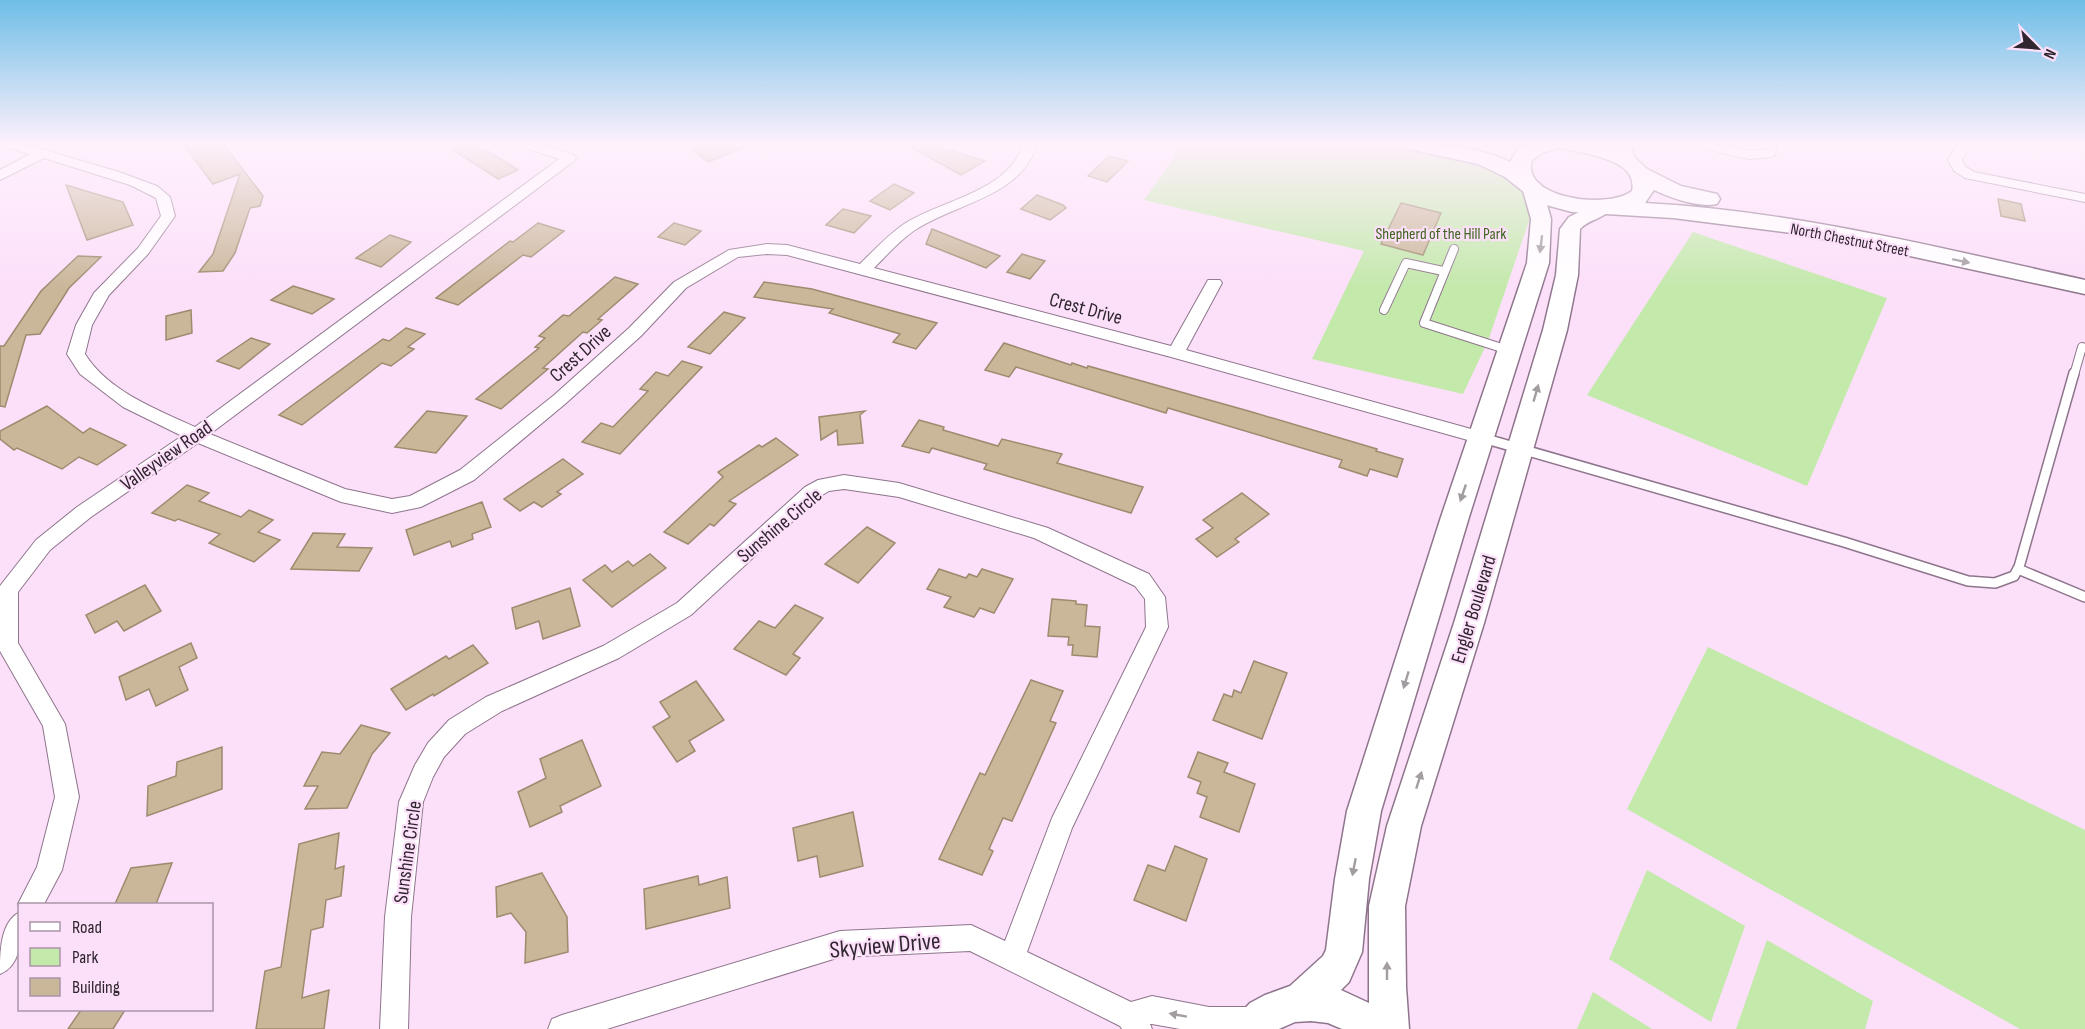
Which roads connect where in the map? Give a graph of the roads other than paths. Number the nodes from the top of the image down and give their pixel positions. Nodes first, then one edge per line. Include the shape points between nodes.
1 (159, 192) edge
2 (523, 192) edge
3 (980, 192) edge
4 (1532, 192) edge
5 (1543, 192) edge
6 (1641, 192) edge
7 (1678, 192) edge
8 (2055, 192) edge
9 (2085, 198) edge
10 (1608, 208) junction
11 (1454, 249) dead end
12 (2085, 270) edge
13 (862, 271) junction
14 (1443, 271) junction
15 (1214, 284) dead end
16 (2085, 287) edge
17 (1384, 310) dead end
18 (2085, 348) edge
19 (1511, 351) junction
20 (1176, 353) junction
21 (196, 435) junction
22 (1482, 438) junction
23 (1520, 449) junction
24 (2018, 569) junction
25 (2085, 597) edge
26 (32, 903) edge
27 (18, 929) edge
28 (1012, 957) junction
29 (0, 961) edge
30 (1301, 1001) junction
31 (1134, 1022) edge
32 (1254, 1025) edge
33 (394, 1029) edge
34 (562, 1029) edge
35 (1373, 1029) edge
36 (1390, 1029) edge

1 - 21 street, Crest Drive via 166,202 168,216 143,251 102,293 84,325 76,354 86,370 129,403
2 - 21 street, Valleyview Road
3 - 13 street via 910,227
4 -> 19 main road via 1541,219 1538,263
5 - 10 main road, North Chestnut Street via 1563,203
6 - 10 main road via 1639,197
7 - 12 main road, North Chestnut Street via 1829,217
8 - 9 street
10 -> 16 main road, North Chestnut Street via 1698,213 1830,233
23 -> 10 main road, Engler Boulevard via 1562,304 1570,230 1576,221
11 - 14 lane
13 - 20 street, Crest Drive
13 - 21 street, Crest Drive via 787,250 734,253 680,285 635,332 559,400 467,475 414,502 392,506 341,495
14 - 17 lane via 1406,263
14 - 19 lane via 1424,323
15 - 20 street
18 - 24 lane via 2082,347 2078,360
19 - 22 main road
20 - 22 street, Crest Drive
21 - 26 street, Valleyview Road via 44,544 8,590 7,644 54,724 67,796 49,870
22 - 23 lane
22 -> 30 main road via 1364,811 1344,952 1336,969
23 - 24 lane via 1968,581 1995,583 2014,576
36 -> 23 main road, Engler Boulevard via 1387,906 1404,826
24 - 25 lane
27 - 29 street
28 - 31 street, Skyview Drive
28 - 33 street, Sunshine Circle via 1061,826 1157,627 1155,597 1142,580 1041,533 899,490 844,482 812,492 684,609 611,652 494,704 457,727 436,750 411,802 398,917
28 - 34 street, Skyview Drive via 971,938 840,944
30 - 32 main road via 1285,1005
30 - 35 main road via 1335,1005
32 -> 31 street, Skyview Drive via 1152,1010

